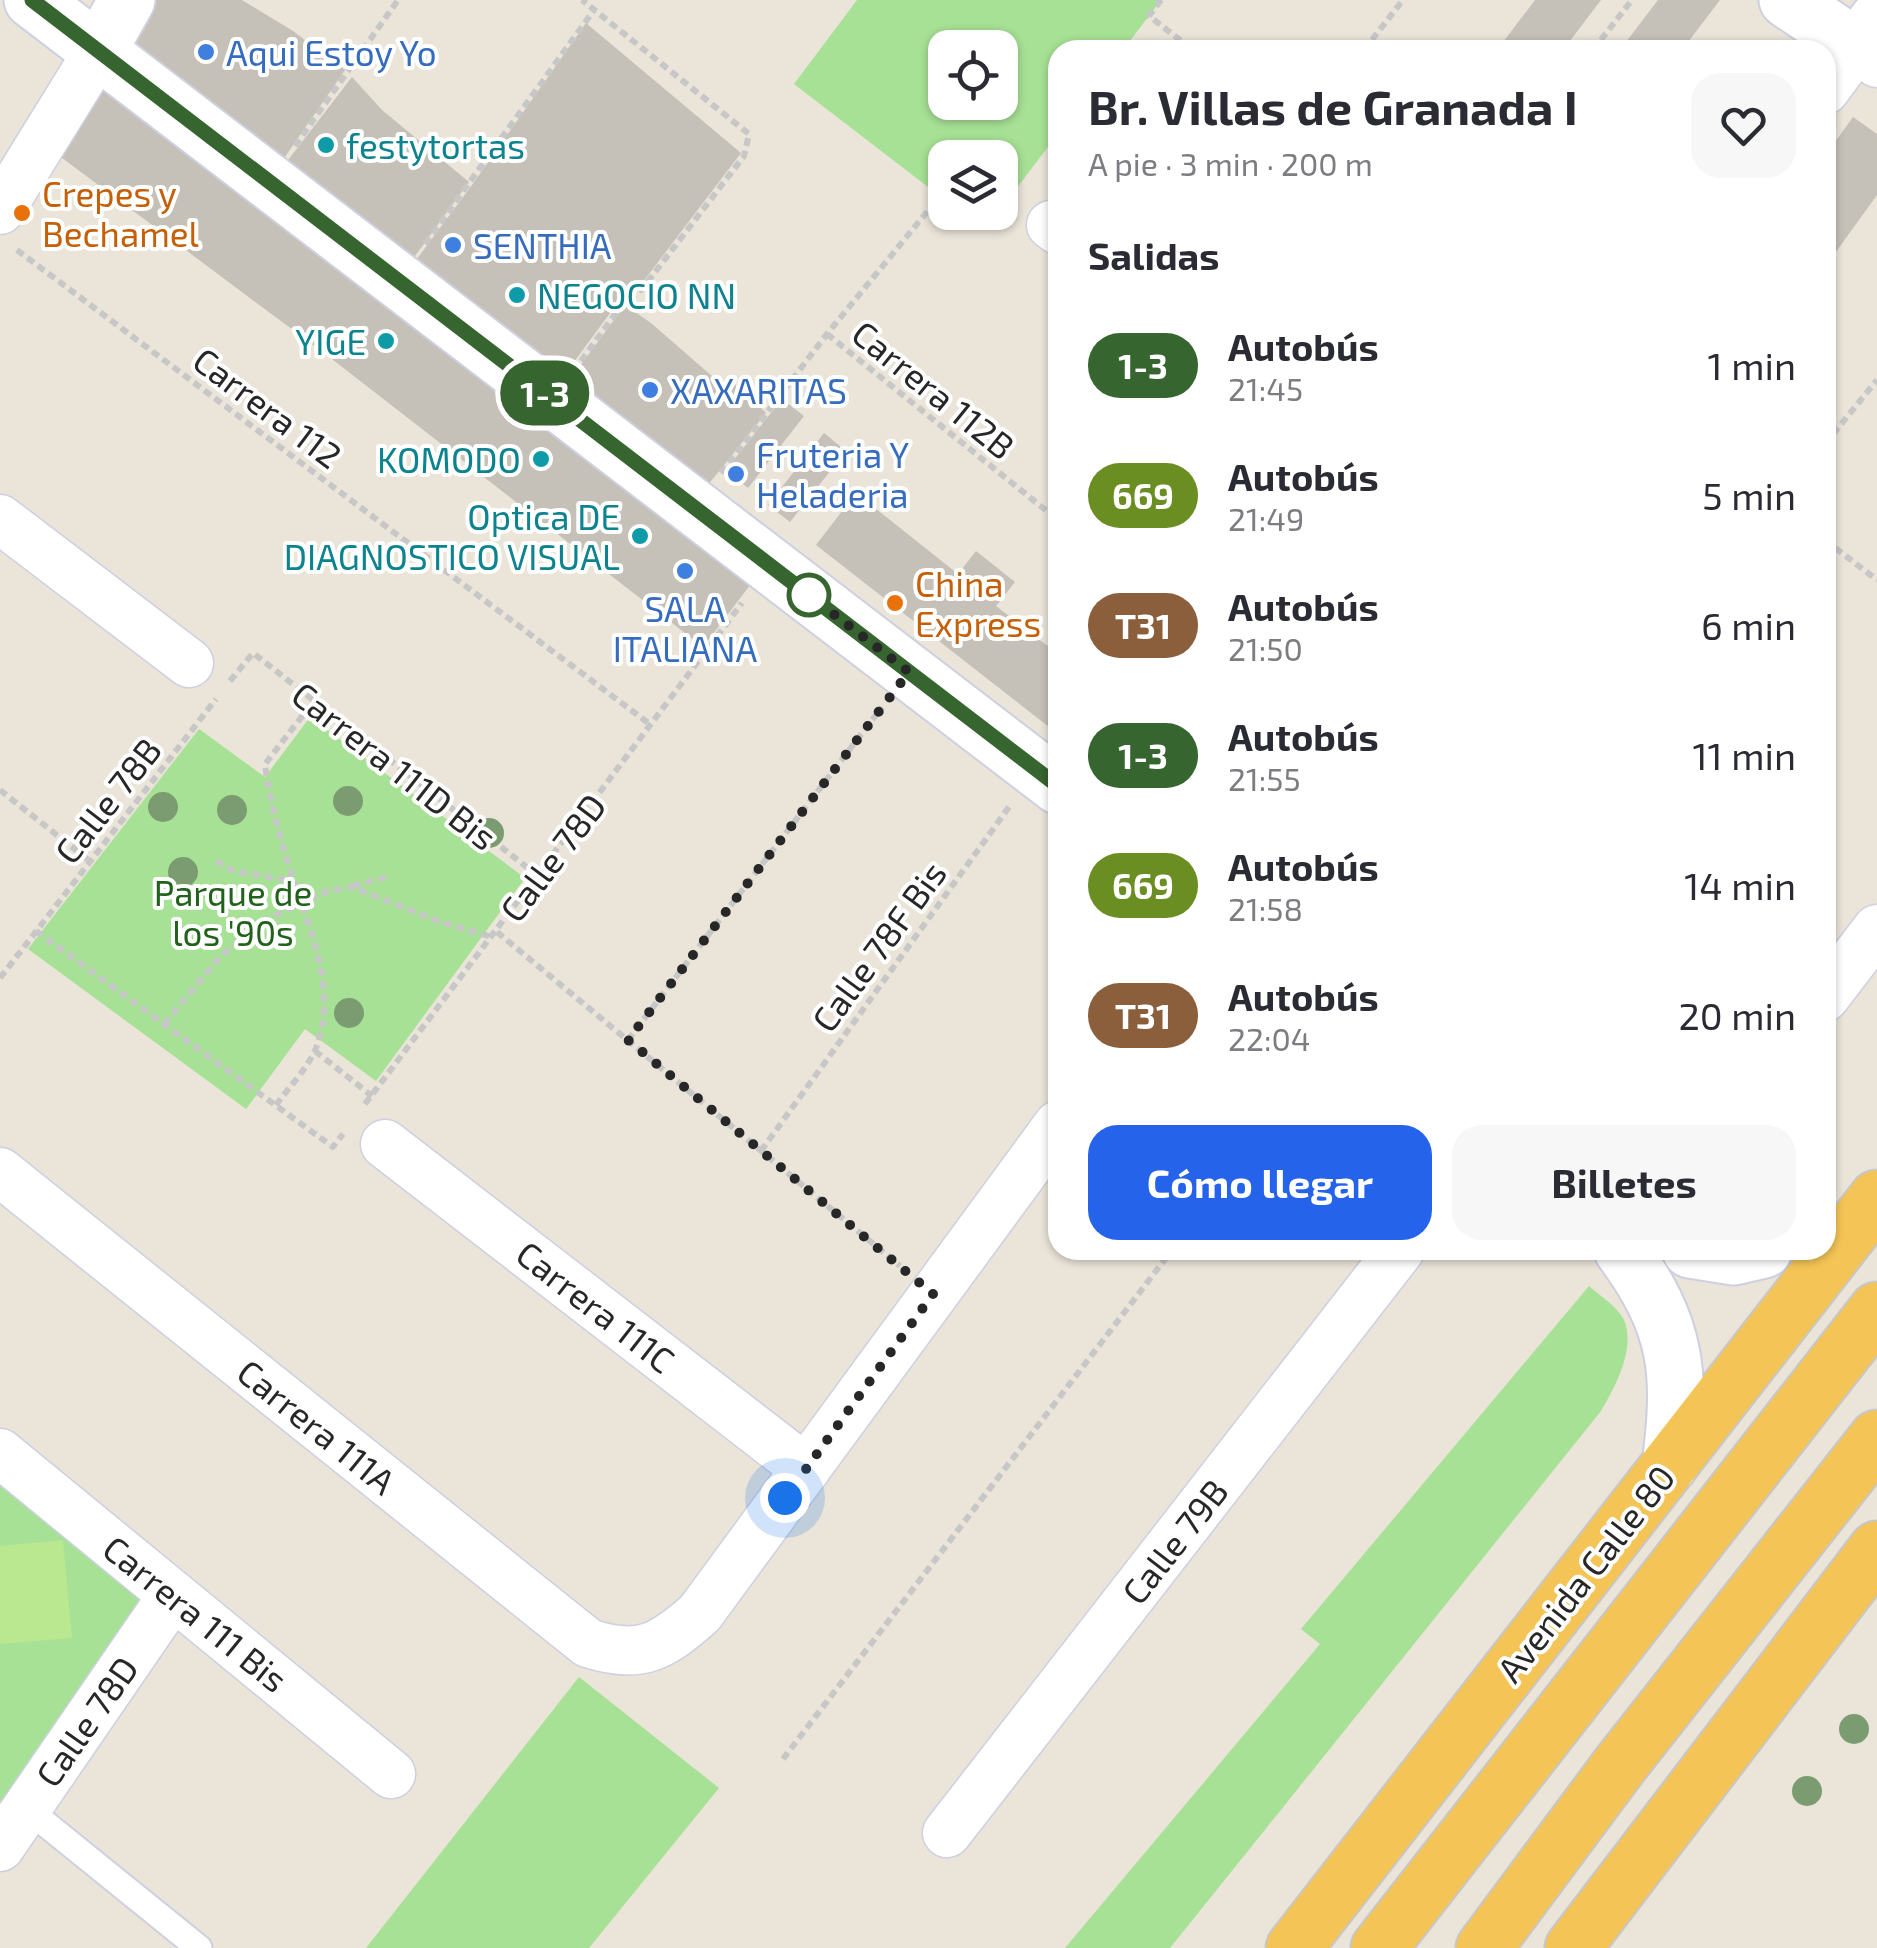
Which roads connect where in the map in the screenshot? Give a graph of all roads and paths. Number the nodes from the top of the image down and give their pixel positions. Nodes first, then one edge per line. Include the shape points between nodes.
1 (32, 0) edge
2 (127, 0) edge
3 (398, 0) edge
4 (582, 0) edge
5 (1161, 0) edge
6 (1403, 0) edge
7 (1632, 0) edge
8 (1787, 0) edge
9 (594, 10) junction
10 (1180, 40) edge
11 (1372, 40) edge
12 (1601, 40) edge
13 (1870, 44) edge
14 (98, 50) junction
15 (1836, 79) edge
16 (270, 182) junction
17 (928, 211) edge
18 (8, 230) edge
19 (398, 280) junction
20 (827, 334) junction
21 (1877, 380) edge
22 (553, 400) junction
23 (1836, 430) edge
24 (694, 508) junction
25 (1048, 512) edge
26 (0, 520) edge
27 (1836, 548) edge
28 (770, 566) junction
29 (1877, 580) edge
30 (253, 653) joint
31 (189, 663) dead end
32 (909, 672) junction
33 (314, 702) junction
34 (651, 725) junction
35 (1047, 778) edge
36 (0, 790) edge
37 (91, 862) junction
38 (216, 862) dead end
39 (538, 876) junction
40 (386, 877) dead end
41 (294, 881) junction
42 (352, 887) junction
43 (301, 902) junction
44 (1877, 929) edge
45 (36, 931) junction
46 (495, 934) junction
47 (0, 978) edge
48 (1836, 982) edge
49 (164, 1024) junction
50 (628, 1040) junction
51 (315, 1051) junction
52 (372, 1096) junction
53 (276, 1104) junction
54 (367, 1124) junction
55 (1048, 1138) edge
56 (761, 1151) junction
57 (0, 1172) edge
58 (1855, 1214) edge
59 (1836, 1240) edge
60 (1164, 1260) edge
61 (1392, 1260) edge
62 (1629, 1260) edge
63 (1821, 1260) edge
64 (933, 1294) junction
65 (1877, 1310) edge
66 (1877, 1438) edge
67 (0, 1453) edge
68 (1670, 1464) junction
69 (806, 1469) junction
70 (1877, 1549) edge
71 (173, 1595) junction
72 (783, 1759) dead end
73 (391, 1774) dead end
74 (26, 1808) junction
75 (948, 1833) dead end
76 (0, 1847) edge
77 (198, 1948) edge
78 (1294, 1948) edge
79 (1379, 1948) edge
80 (1484, 1948) edge
81 (1573, 1948) edge

1 - 14 street
2 - 14 street
3 - 16 path
4 - 9 path
5 - 10 path via 1149,16
6 - 11 path
7 - 12 path
8 - 13 street
9 - 19 path
9 - 22 path via 749,134 744,156
13 - 15 street
14 - 16 street
14 - 18 street
16 - 19 street
17 - 20 path
18 - 34 path, Carrera 112
19 - 22 street
20 - 24 path
20 - 25 path, Carrera 112B
21 - 23 path
22 - 24 street
24 - 28 street
26 - 31 street
27 - 29 path
28 - 32 street
28 - 34 path, Calle 78D
30 - 33 path, Carrera 111D Bis
30 - 37 path, Calle 78B
32 - 35 street
32 - 50 path
33 - 39 path, Carrera 111D Bis
33 - 41 path via 265,764
34 - 39 path, Calle 78D
35 - 56 path, Calle 78F Bis
36 - 37 path
37 - 45 path, Calle 78B
38 - 41 path
39 - 46 path, Calle 78D
40 - 42 path
41 - 43 path
42 - 43 path
42 - 46 path via 443,924
43 - 49 path via 263,921 219,958
43 - 51 path via 324,989
44 - 48 street
45 - 47 path, Calle 78B
45 - 49 path
46 - 50 path
46 - 52 path, Calle 78D
49 - 53 path
50 - 56 path
51 - 52 path
51 - 53 path
52 - 54 path, Calle 78D
53 - 54 path, Calle 78D via 333,1147
54 - 69 street, Carrera 111C
55 - 64 street
56 - 64 path
57 - 69 street, Carrera 111A via 588,1643 616,1652 646,1650 675,1636 700,1613
58 - 59 highway, Avenida Calle 80
60 - 72 path
61 - 75 street, Calle 79B
62 - 68 street via 1671,1338 1677,1412
63 - 68 highway, Avenida Calle 80
64 - 69 street
65 - 79 highway, Avenida Calle 80
66 - 80 highway
67 - 71 street, Carrera 111 Bis
68 - 78 highway, Avenida Calle 80
70 - 81 highway
71 - 73 street, Carrera 111 Bis
71 - 74 street, Calle 78D
74 - 76 street, Calle 78D
74 - 77 lane

